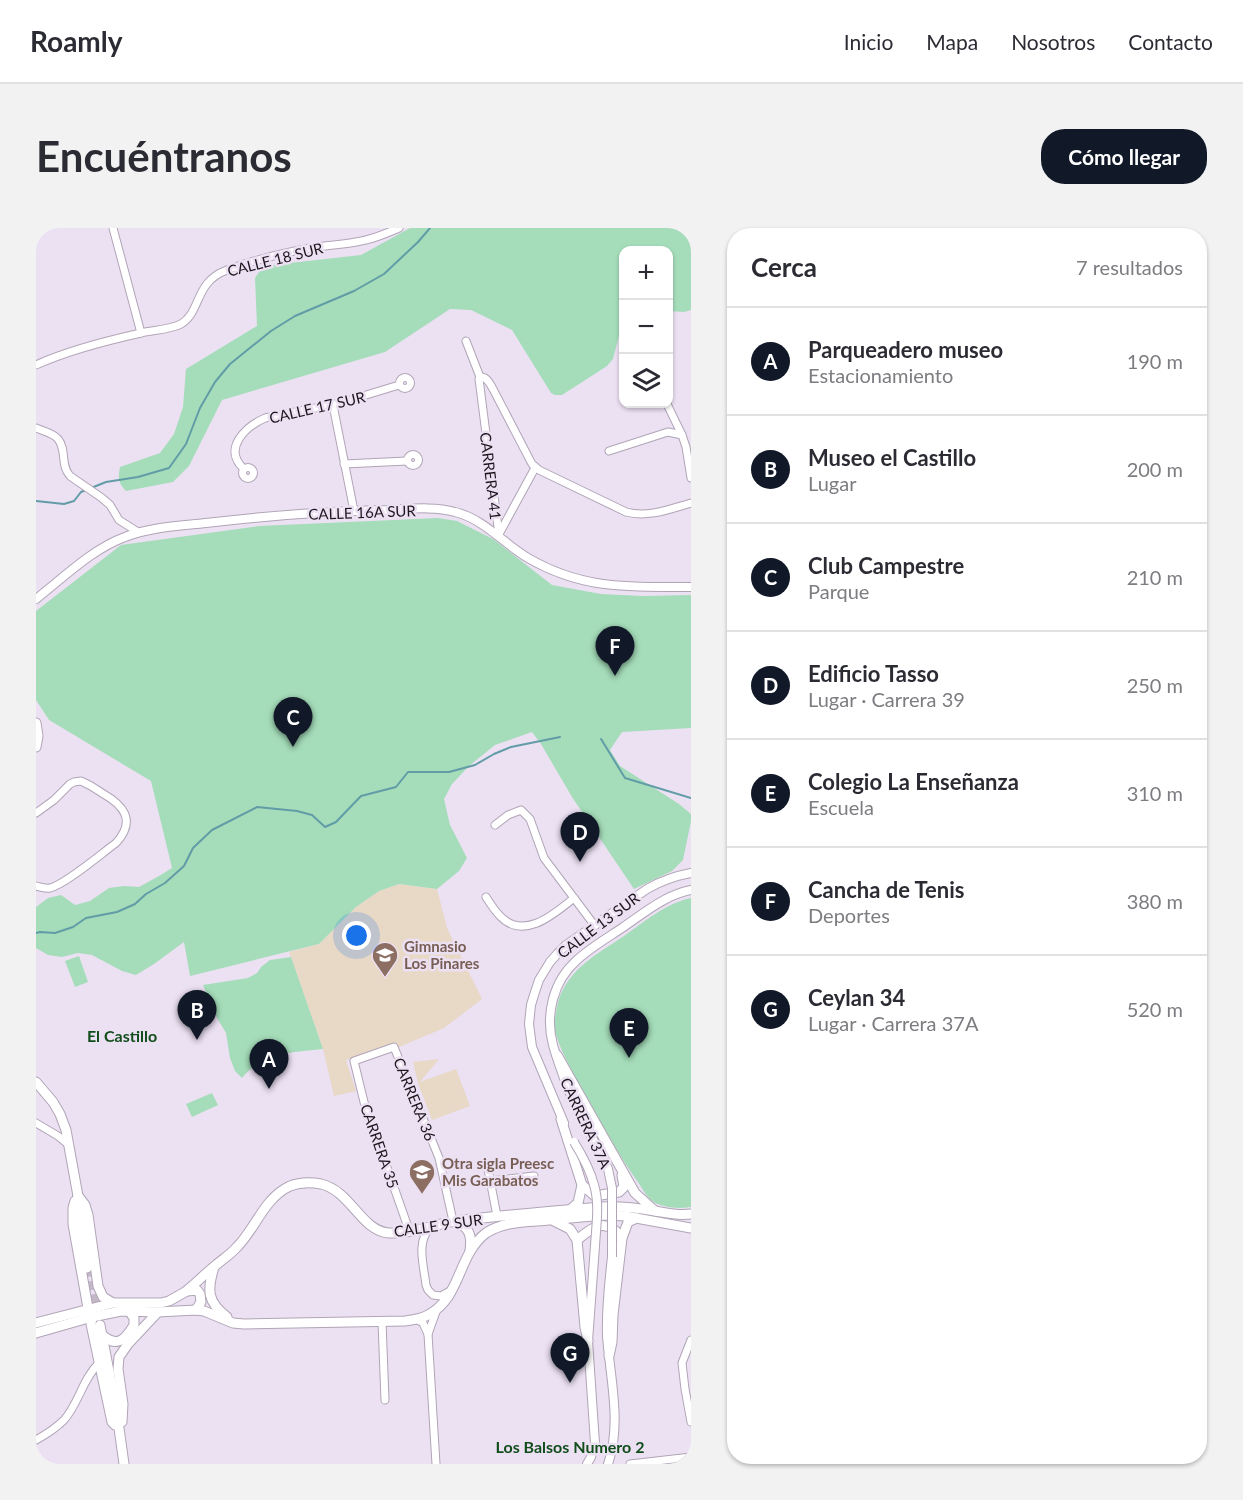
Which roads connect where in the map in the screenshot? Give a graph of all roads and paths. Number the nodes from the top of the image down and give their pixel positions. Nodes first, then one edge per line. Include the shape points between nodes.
1 (43, 228) edge
2 (113, 228) edge
3 (399, 228) edge
4 (36, 234) edge
5 (141, 333) junction
6 (466, 341) dead end
7 (36, 365) edge
8 (480, 377) junction
9 (399, 385) dead end
10 (333, 405) junction
11 (669, 408) edge
12 (36, 428) edge
13 (682, 435) junction
14 (609, 451) dead end
15 (407, 461) dead end
16 (344, 464) junction
17 (535, 468) junction
18 (244, 469) dead end
19 (691, 478) edge
20 (691, 503) edge
21 (354, 511) junction
22 (138, 532) junction
23 (499, 535) junction
24 (691, 588) edge
25 (36, 599) edge
26 (36, 723) edge
27 (36, 747) edge
28 (36, 813) edge
29 (495, 825) dead end
30 (691, 873) edge
31 (36, 886) edge
32 (691, 890) edge
33 (486, 897) dead end
34 (574, 898) junction
35 (595, 926) junction
36 (534, 995) joint
37 (394, 1047) joint
38 (556, 1055) junction
39 (36, 1082) edge
40 (561, 1119) junction
41 (63, 1121) junction
42 (36, 1123) edge
43 (48, 1130) junction
44 (69, 1146) junction
45 (487, 1164) dead end
46 (620, 1167) junction
47 (534, 1176) dead end
48 (490, 1181) junction
49 (582, 1185) junction
50 (78, 1196) junction
51 (570, 1210) junction
52 (654, 1211) junction
53 (691, 1214) edge
54 (497, 1216) junction
55 (640, 1218) junction
56 (551, 1220) junction
57 (453, 1221) junction
58 (434, 1225) junction
59 (691, 1228) edge
60 (409, 1230) junction
61 (622, 1238) junction
62 (577, 1240) junction
63 (469, 1253) junction
64 (214, 1267) junction
65 (87, 1268) tunnel mouth
66 (453, 1289) junction
67 (185, 1292) junction
68 (113, 1303) junction
69 (436, 1309) junction
70 (196, 1310) junction
71 (129, 1311) junction
72 (158, 1312) junction
73 (90, 1313) junction
74 (416, 1319) junction
75 (382, 1322) junction
76 (36, 1323) edge
77 (233, 1323) junction
78 (36, 1334) edge
79 (428, 1334) junction
80 (691, 1340) edge
81 (588, 1341) junction
82 (609, 1356) junction
83 (99, 1363) junction
84 (688, 1387) edge
85 (385, 1400) dead end
86 (691, 1422) edge
87 (119, 1430) junction
88 (36, 1440) edge
89 (691, 1457) edge
90 (124, 1464) edge
91 (436, 1464) edge
92 (587, 1464) edge
93 (608, 1464) edge
94 (630, 1464) edge

1 - 4 street
2 - 5 street
3 - 5 street, CALLE 18 SUR via 358,242 304,249 224,271 205,284 182,323
5 - 7 street, CALLE 18 SUR via 54,356
6 - 8 street, CARRERA 41
8 - 17 street, CARRERA 41 via 487,379
8 - 23 street, CARRERA 41
9 - 10 street, CALLE 17 SUR
10 - 16 street
10 - 18 street, CALLE 17 SUR via 265,418 250,426 240,437 236,452
11 - 13 street
12 - 22 street via 58,439 66,472
13 - 14 street via 668,432
13 - 19 street
15 - 16 street
16 - 21 street
17 - 20 street via 634,514
17 - 23 street, CARRERA 41
21 - 22 street, CALLE 16A SUR
21 - 23 street, CALLE 16A SUR via 456,512
22 - 25 street, CALLE 16A SUR via 95,552
23 - 24 street, CALLE 16A SUR via 524,556 569,577 610,586
26 - 27 main road
28 - 31 street via 77,781 117,802 127,822 116,843 64,881 50,888
29 - 34 street via 521,810 530,819 544,858
30 - 35 street, CALLE 13 SUR via 647,889
32 - 38 street, CARRERA 37A via 656,905 566,971 557,986 550,1014
33 - 34 street via 506,921 522,925 539,923
34 - 35 street
35 - 36 street, CALLE 13 SUR via 558,952
36 - 40 street, CARRERA 37A via 529,1023 532,1047
37 - 57 street, CARRERA 36 via 436,1150
37 - 60 street, CARRERA 35 via 354,1060 364,1102
38 - 46 main road
38 - 82 street, CARRERA 37A, bridge via 580,1116 608,1169 612,1188
39 - 41 main road
40 - 49 main road
40 - 81 street, CARRERA 37A, bridge via 591,1175 597,1202
41 - 43 street
41 - 44 main road
42 - 43 street
43 - 44 street
44 - 50 main road
45 - 48 street
46 - 49 main road via 624,1187 619,1192 595,1196
46 - 52 main road via 635,1193
47 - 48 street
48 - 54 street
49 - 51 main road via 578,1203
50 - 65 main road
50 - 68 main road via 87,1210 98,1286 103,1297
50 - 73 main road via 73,1224
51 - 52 main road, CALLE 9 SUR via 625,1206
51 - 54 main road, CALLE 9 SUR
52 - 53 main road, CALLE 9 SUR
54 - 57 main road, CALLE 9 SUR
55 - 56 main road, CALLE 9 SUR via 609,1215
55 - 59 main road, CALLE 9 SUR
55 - 61 main road via 628,1222
56 - 62 main road via 570,1229
56 - 63 main road, CALLE 9 SUR via 498,1227 482,1237
57 - 58 main road, CALLE 9 SUR
57 - 63 main road via 468,1231
58 - 60 main road, CALLE 9 SUR
58 - 66 street via 422,1244 426,1285 433,1295 441,1296
60 - 64 main road, CALLE 9 SUR via 379,1230 326,1185 301,1183 279,1192 236,1249
61 - 62 main road via 611,1226 604,1225 587,1231
61 - 82 main road
62 - 81 main road
63 - 66 main road, CALLE 9 SUR
64 - 67 main road, CALLE 9 SUR
64 - 77 main road via 209,1293 214,1305
66 - 69 main road, CALLE 9 SUR
67 - 68 main road, CALLE 9 SUR via 161,1303
67 - 70 main road via 197,1290 200,1294
68 - 73 main road, CALLE 9 SUR
69 - 74 main road, CALLE 9 SUR
69 - 79 street
70 - 72 main road, CALLE 9 SUR
70 - 77 main road, CALLE 9 SUR
71 - 72 main road, CALLE 9 SUR
71 - 73 main road, CALLE 9 SUR
71 - 87 main road via 134,1325 122,1340 114,1342 101,1330
72 - 87 main road via 119,1357 123,1420
73 - 76 main road, CALLE 9 SUR
73 - 78 main road, CALLE 9 SUR
73 - 83 main road
74 - 75 main road, CALLE 9 SUR
74 - 79 street
75 - 77 main road, CALLE 9 SUR
75 - 85 street
79 - 91 street
80 - 84 street via 682,1363
81 - 92 street, CARRERA 37A via 595,1443
82 - 93 street, CARRERA 37A via 615,1423
83 - 87 main road via 112,1422
83 - 88 street via 62,1422
84 - 86 street
87 - 90 main road
89 - 94 street

